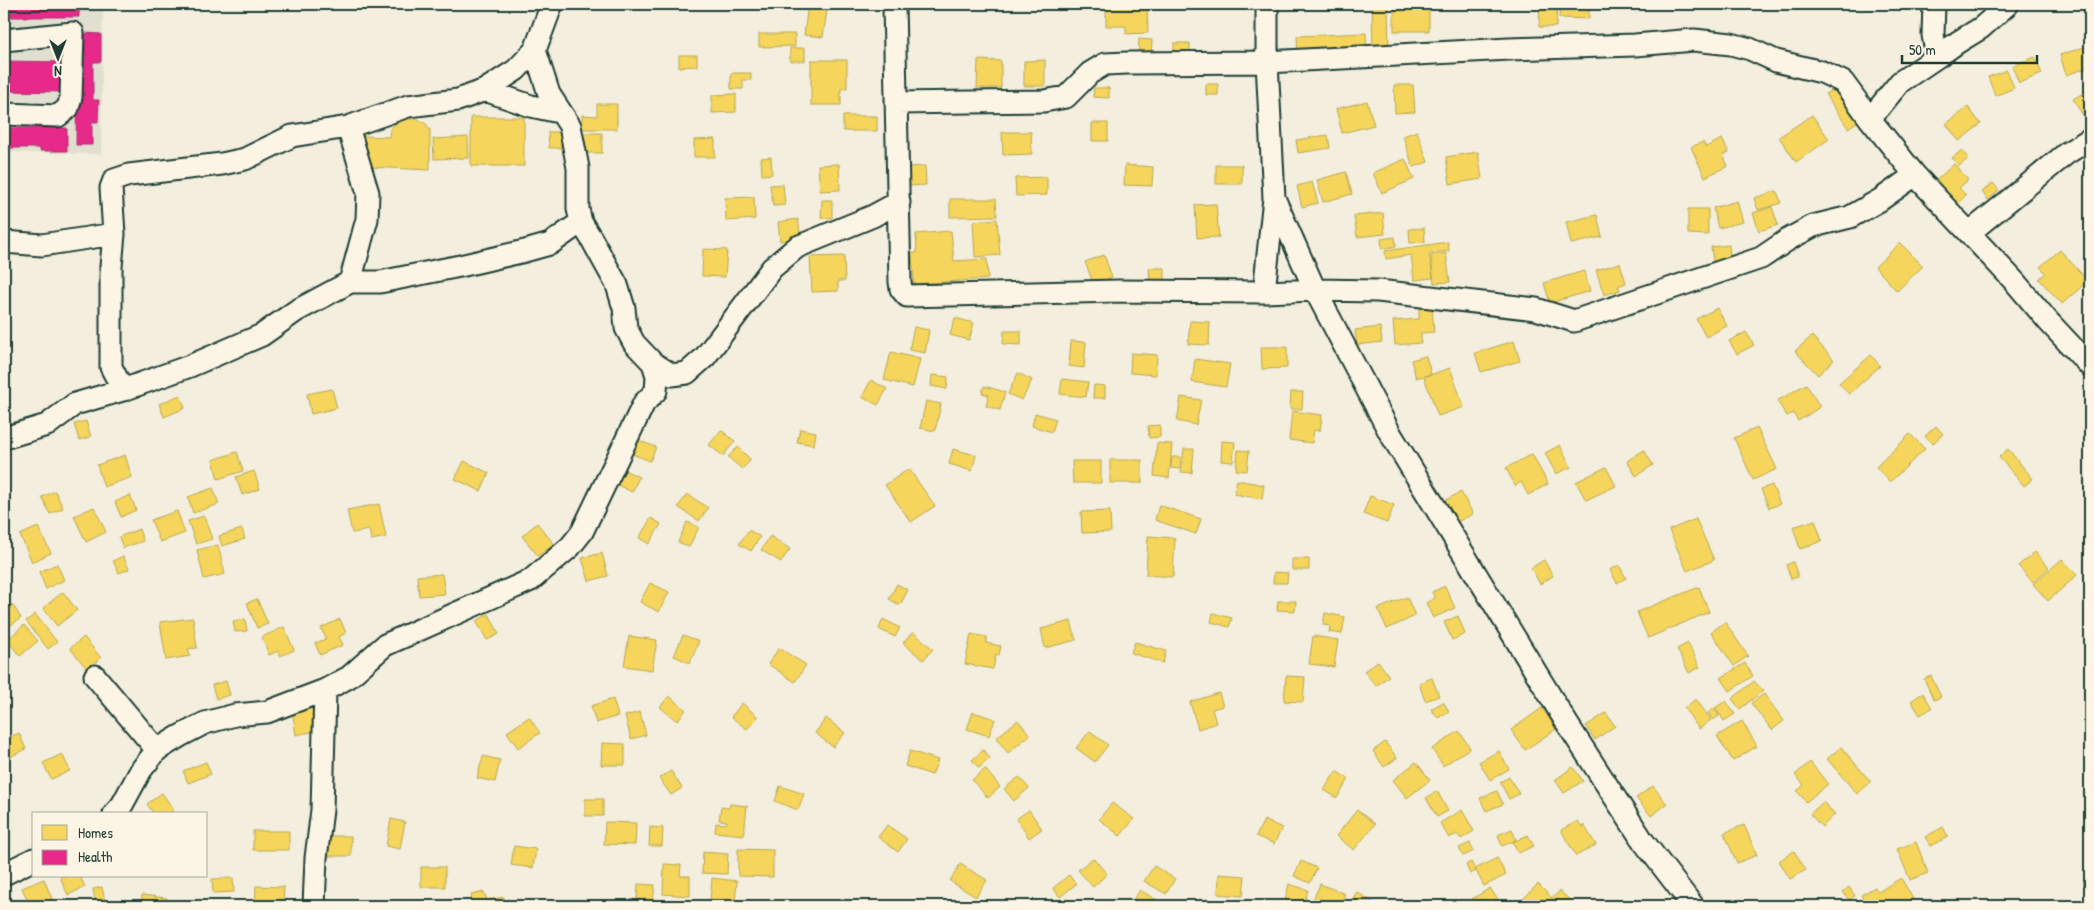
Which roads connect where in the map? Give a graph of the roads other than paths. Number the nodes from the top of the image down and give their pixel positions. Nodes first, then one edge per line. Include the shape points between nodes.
1 (552, 4) edge
2 (894, 4) edge
3 (1267, 4) edge
4 (1934, 4) edge
5 (2008, 4) edge
6 (4, 40) edge
7 (535, 50) junction
8 (1938, 57) junction
9 (1267, 62) junction
10 (485, 90) junction
11 (896, 103) junction
12 (559, 112) junction
13 (4, 114) edge
14 (1870, 119) junction
15 (348, 127) junction
16 (2090, 139) edge
17 (1915, 175) junction
18 (1274, 198) junction
19 (899, 202) junction
20 (581, 222) junction
21 (1969, 233) junction
22 (114, 234) junction
23 (4, 242) edge
24 (350, 282) junction
25 (1315, 290) junction
26 (1264, 292) junction
27 (654, 363) junction
28 (2090, 366) edge
29 (123, 390) junction
30 (5, 433) edge
31 (95, 676) dead end
32 (325, 690) junction
33 (157, 750) junction
34 (116, 812) edge
35 (32, 860) edge
36 (4, 874) edge
37 (314, 906) edge
38 (1693, 906) edge

1 - 7 street
2 - 11 street
3 - 9 street
4 - 8 street via 1933,35
5 - 8 street via 1981,28
6 - 13 street via 73,33 68,108 58,116
7 - 10 street via 516,70
7 - 12 street via 549,94
8 - 14 street via 1900,82
9 - 11 street via 1105,64 1090,73 1066,96 1044,101
9 - 14 street via 1694,40 1731,44 1822,72 1843,82
9 - 18 street
10 - 12 street
10 - 15 street via 458,100 408,106
11 - 19 street
12 - 20 street via 570,126 573,141
14 - 17 street
15 - 22 street via 292,136 245,159 129,175 114,180 110,188
15 - 24 street via 368,193 367,219
16 - 21 street via 2067,153
17 - 21 street
17 - 25 street via 1850,217 1813,226 1761,258 1574,321 1536,309 1449,298 1378,291
18 - 25 street
18 - 26 street
19 - 26 street via 900,282 907,296 1119,291
19 - 27 street via 797,247 772,268 705,357 687,373 672,375
20 - 24 street via 550,244 525,251 380,282
20 - 27 street via 617,285 626,328 634,343
21 - 28 street
22 - 23 street via 42,245
22 - 29 street via 111,367
24 - 29 street via 296,311 262,335
25 - 26 street
25 - 38 street via 1390,433 1563,716 1643,841
27 - 32 street via 656,391 644,403 582,532 570,547 531,580 385,645 350,677
29 - 30 street via 75,404 47,424
31 - 33 street
32 - 33 street via 267,712 235,715 205,723
32 - 37 street via 322,810
33 - 34 street
35 - 36 street

